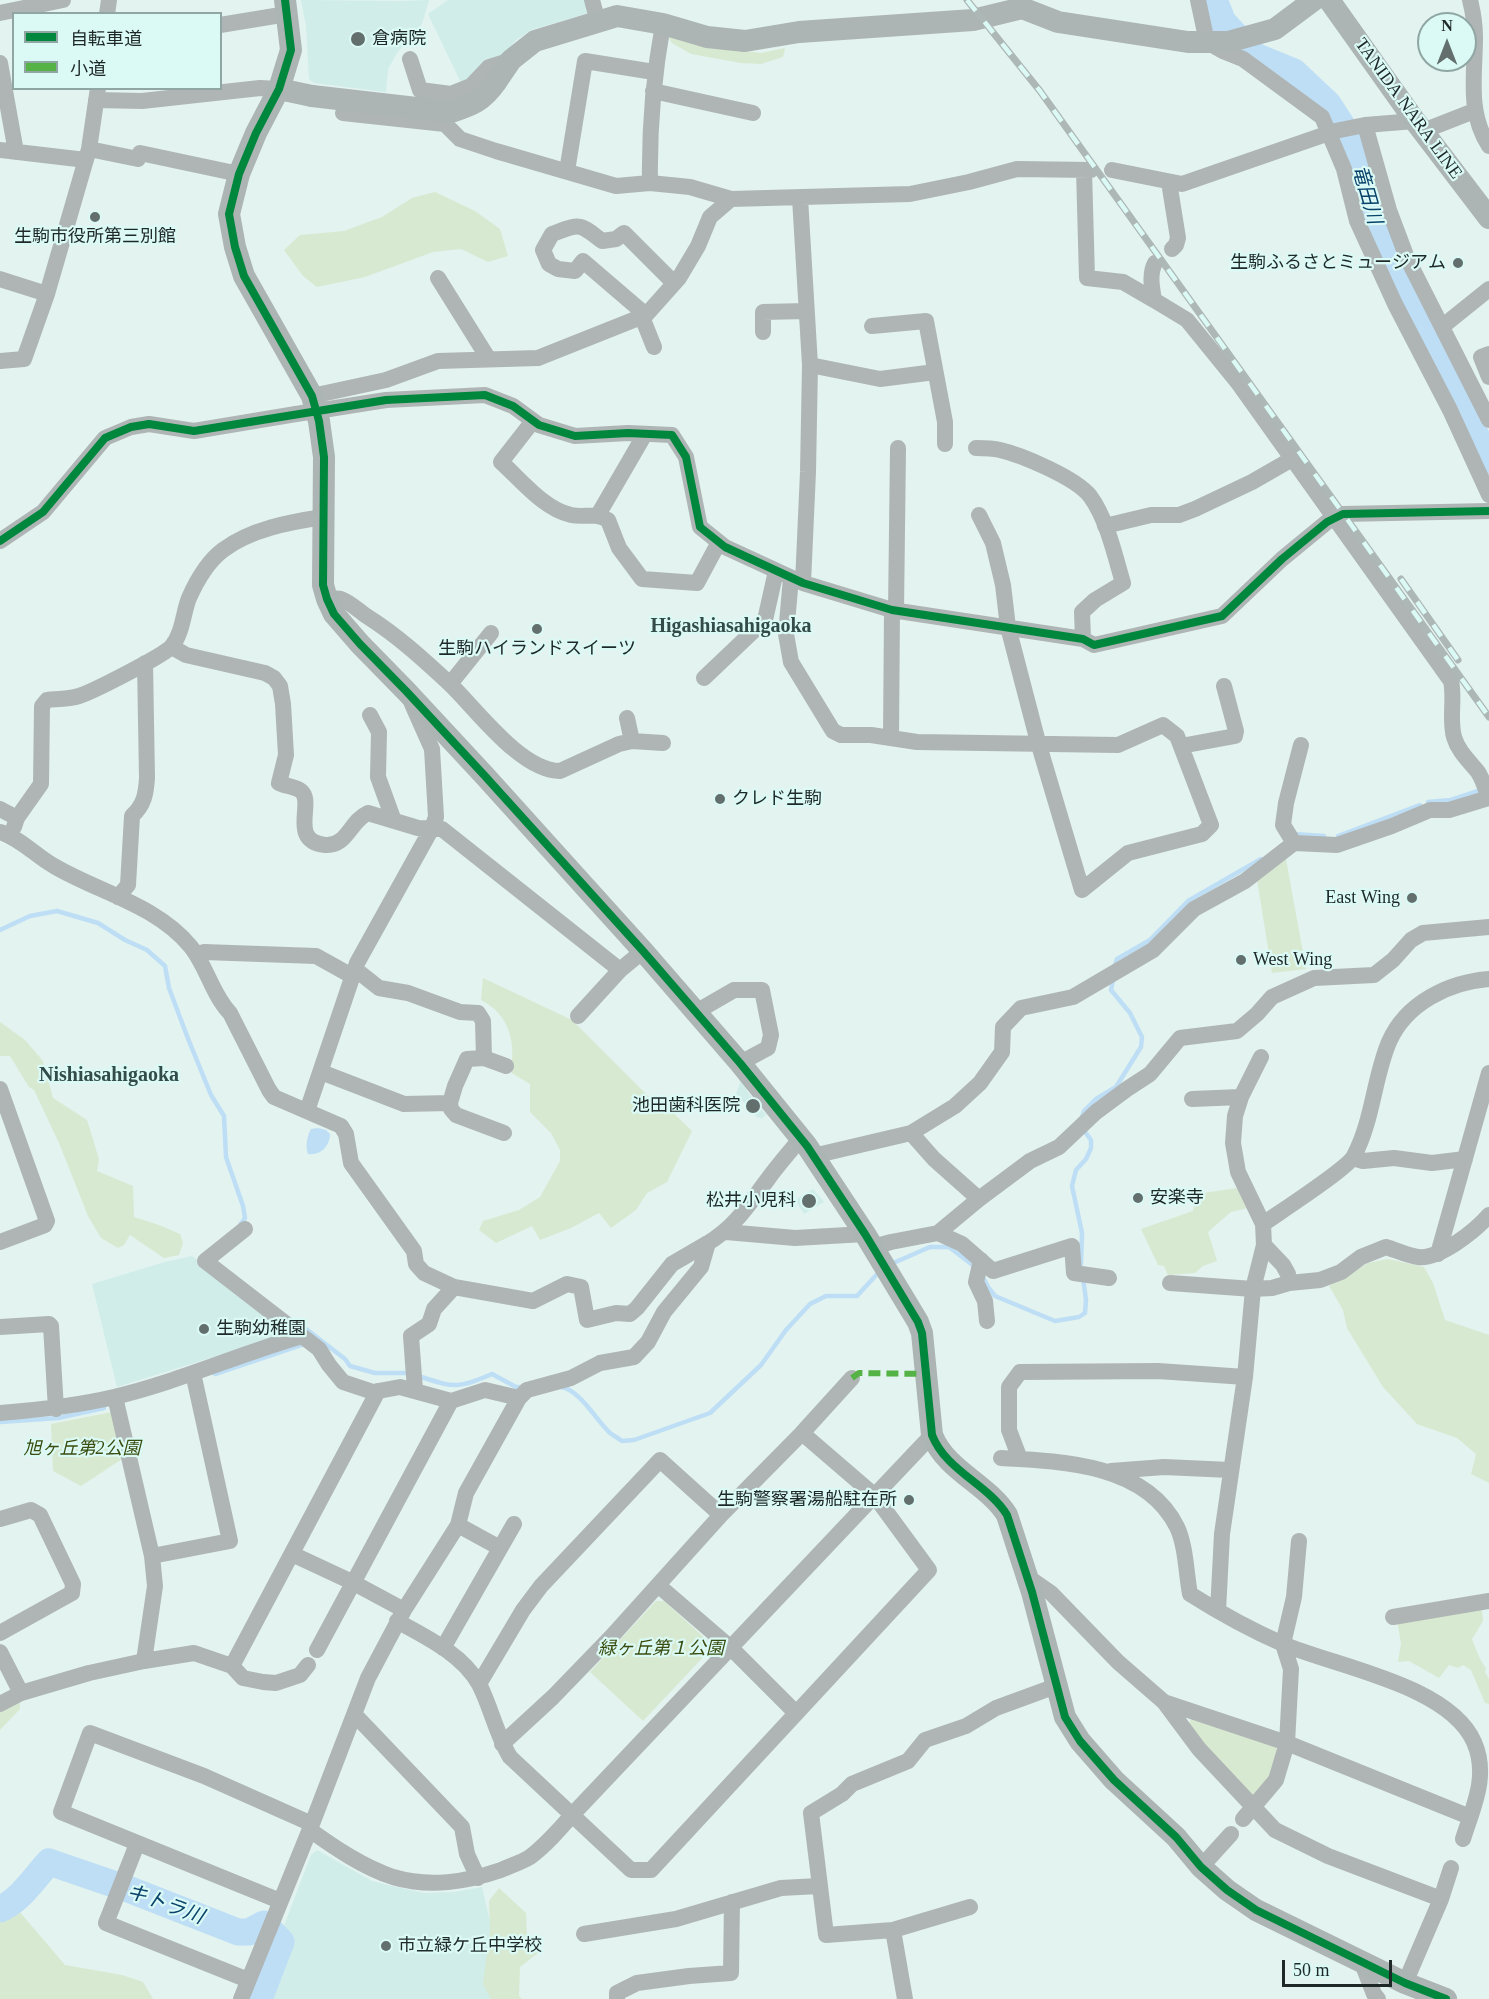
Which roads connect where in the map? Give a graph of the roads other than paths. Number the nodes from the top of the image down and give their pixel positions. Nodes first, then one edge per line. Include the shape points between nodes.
1 (63, 0) edge
2 (1198, 0) edge
3 (1314, 0) edge
4 (1329, 0) edge
5 (1470, 0) edge
6 (42, 2) edge
7 (286, 7) edge
8 (1036, 7) edge
9 (595, 11) edge
10 (0, 13) edge
11 (222, 24) edge
12 (663, 24) junction
13 (1217, 42) junction
14 (410, 58) dead end
15 (511, 60) junction
16 (0, 65) edge
17 (654, 72) junction
18 (279, 89) junction
19 (653, 91) junction
20 (444, 93) junction
21 (97, 94) edge
22 (1474, 111) junction
23 (343, 113) dead end
24 (753, 113) dead end
25 (445, 124) junction
26 (1362, 125) junction
27 (1419, 126) junction
28 (1332, 132) junction
29 (1489, 146) edge
30 (8, 151) edge
31 (87, 155) junction
32 (1112, 170) dead end
33 (567, 171) junction
34 (239, 174) junction
35 (1169, 182) junction
36 (650, 183) junction
37 (800, 198) junction
38 (731, 199) junction
39 (1489, 218) edge
40 (1172, 249) dead end
41 (1155, 263) dead end
42 (438, 278) dead end
43 (0, 279) edge
44 (675, 283) junction
45 (1489, 289) edge
46 (47, 294) junction
47 (1154, 300) junction
48 (806, 311) junction
49 (644, 316) junction
50 (872, 326) dead end
51 (1443, 326) junction
52 (763, 332) dead end
53 (654, 347) dead end
54 (1489, 354) edge
55 (488, 358) junction
56 (0, 361) edge
57 (810, 365) junction
58 (935, 372) junction
59 (1489, 377) edge
60 (386, 380) junction
61 (386, 400) junction
62 (321, 402) junction
63 (1488, 418) edge
64 (533, 421) junction
65 (645, 434) junction
66 (945, 444) dead end
67 (898, 448) dead end
68 (976, 448) dead end
69 (1292, 459) junction
70 (1489, 495) edge
71 (1489, 512) edge
72 (597, 514) junction
73 (979, 514) dead end
74 (323, 517) junction
75 (1335, 518) junction
76 (1105, 526) junction
77 (0, 542) edge
78 (719, 542) junction
79 (790, 577) junction
80 (327, 599) junction
81 (894, 611) junction
82 (1008, 627) junction
83 (491, 633) dead end
84 (1083, 639) junction
85 (172, 647) junction
86 (145, 663) junction
87 (704, 678) dead end
88 (450, 684) junction
89 (1224, 686) dead end
90 (406, 691) junction
91 (370, 715) dead end
92 (627, 718) dead end
93 (891, 738) junction
94 (632, 741) junction
95 (1038, 742) junction
96 (663, 743) dead end
97 (1301, 745) dead end
98 (1181, 746) junction
99 (1489, 798) edge
100 (0, 809) edge
101 (17, 818) junction
102 (394, 821) junction
103 (432, 828) junction
104 (6, 834) edge
105 (1294, 843) junction
106 (118, 897) junction
107 (1489, 927) edge
108 (643, 951) junction
109 (197, 956) junction
110 (620, 970) junction
111 (354, 972) junction
112 (1489, 978) edge
113 (696, 1012) junction
114 (578, 1016) dead end
115 (1261, 1057) dead end
116 (484, 1058) junction
117 (740, 1063) junction
118 (506, 1066) dead end
119 (321, 1072) junction
120 (1489, 1073) edge
121 (0, 1089) edge
122 (1241, 1098) junction
123 (1192, 1099) dead end
124 (450, 1103) junction
125 (307, 1111) junction
126 (504, 1133) dead end
127 (911, 1133) junction
128 (807, 1148) junction
129 (1353, 1158) junction
130 (1465, 1159) junction
131 (979, 1199) junction
132 (1263, 1224) junction
133 (1486, 1226) edge
134 (244, 1229) dead end
135 (726, 1232) junction
136 (938, 1233) junction
137 (869, 1241) junction
138 (0, 1242) edge
139 (708, 1243) junction
140 (1264, 1245) junction
141 (1438, 1254) junction
142 (981, 1260) junction
143 (1109, 1278) dead end
144 (1170, 1283) dead end
145 (1289, 1283) junction
146 (454, 1287) junction
147 (1253, 1289) junction
148 (987, 1320) dead end
149 (0, 1327) edge
150 (302, 1336) junction
151 (193, 1373) junction
152 (1245, 1377) junction
153 (852, 1378) dead end
154 (415, 1390) junction
155 (378, 1391) junction
156 (115, 1397) junction
157 (519, 1398) junction
158 (451, 1401) junction
159 (56, 1409) junction
160 (0, 1413) edge
161 (802, 1433) junction
162 (932, 1435) junction
163 (1001, 1458) dead end
164 (1020, 1459) junction
165 (1230, 1470) junction
166 (1107, 1471) junction
167 (874, 1495) junction
168 (721, 1515) junction
169 (0, 1519) edge
170 (514, 1524) dead end
171 (458, 1525) junction
172 (1299, 1541) dead end
173 (500, 1548) junction
174 (292, 1554) junction
175 (152, 1556) junction
176 (1026, 1575) junction
177 (352, 1582) junction
178 (659, 1586) junction
179 (1489, 1601) edge
180 (1218, 1611) junction
181 (401, 1616) junction
182 (1393, 1617) dead end
183 (0, 1633) edge
184 (1283, 1644) junction
185 (443, 1648) junction
186 (731, 1648) junction
187 (317, 1650) dead end
188 (0, 1652) edge
189 (144, 1660) junction
190 (308, 1665) dead end
191 (232, 1666) junction
192 (479, 1684) junction
193 (1056, 1686) junction
194 (21, 1693) junction
195 (1164, 1702) junction
196 (0, 1704) edge
197 (795, 1712) junction
198 (355, 1715) junction
199 (502, 1743) junction
200 (1287, 1743) junction
201 (1248, 1814) junction
202 (572, 1815) junction
203 (1470, 1817) junction
204 (311, 1827) junction
205 (1231, 1834) dead end
206 (1463, 1839) dead end
207 (137, 1844) junction
208 (1201, 1867) junction
209 (1451, 1869) dead end
210 (478, 1878) junction
211 (819, 1886) junction
212 (1441, 1899) junction
213 (280, 1901) junction
214 (732, 1902) junction
215 (970, 1907) dead end
216 (893, 1930) junction
217 (584, 1934) dead end
218 (1362, 1963) junction
219 (248, 1980) junction
220 (1405, 1983) junction
221 (241, 1999) edge
222 (617, 1999) edge
223 (905, 1999) edge
224 (1378, 1999) edge
225 (1446, 1999) edge

1 - 6 street
2 - 13 street
3 - 13 street via 1275,29
4 - 27 street, TANIDA NARA LINE
5 - 22 street via 1475,35
6 - 10 street
7 - 11 street
7 - 18 street via 291,50
8 - 12 street via 973,20 799,32 745,41 707,38
8 - 13 street via 1058,22 1188,42
9 - 12 street
9 - 15 street via 535,41
12 - 17 street
13 - 28 street via 1223,51 1243,59 1322,117
14 - 20 street via 420,90
15 - 18 street, bridge via 487,95 451,112
15 - 20 street via 489,67 471,86
16 - 30 street
17 - 19 street
17 - 33 street via 585,61
18 - 21 street via 142,101
18 - 34 street
19 - 24 street
19 - 36 street
20 - 25 street
21 - 31 street
22 - 27 street
22 - 29 street
23 - 25 street
25 - 33 street via 460,139
26 - 27 street
26 - 28 street
26 - 51 street via 1407,258
27 - 39 street, TANIDA NARA LINE
28 - 35 street via 1182,184
28 - 70 street via 1357,221
30 - 31 street
31 - 34 street via 138,159 140,153
31 - 46 street
32 - 35 street
33 - 36 street via 616,186
34 - 62 street via 230,214 244,276
35 - 40 street via 1178,238
36 - 38 street via 690,187
37 - 38 street
37 - 47 street via 910,194 1017,169 1087,170 1087,278 1123,282
37 - 48 street
38 - 44 street via 710,217
41 - 47 street
42 - 55 street
43 - 46 street
44 - 49 street
44 - 49 street via 624,232 616,239 602,241 576,225 552,234 543,250 549,264 575,271 583,261
45 - 51 street
46 - 56 street via 24,358
47 - 69 street via 1187,320
48 - 52 street via 763,312
48 - 57 street
49 - 53 street
49 - 55 street via 538,358
50 - 58 street via 926,321
51 - 63 street
54 - 59 street via 1481,357
55 - 60 street via 438,361
57 - 58 street via 880,379
57 - 79 street via 808,472
58 - 66 street via 945,422
60 - 61 street
60 - 62 street
61 - 62 street
61 - 64 street via 485,395 513,406
62 - 74 street
62 - 77 street, bridge via 296,414 194,431 149,424 105,438 43,512
64 - 65 street via 575,436
64 - 72 street via 501,462 547,506 572,515
65 - 72 street
65 - 78 street via 672,435 686,457 700,527
67 - 81 street
68 - 76 street via 999,449 1065,477 1089,496
69 - 75 street
69 - 76 street via 1196,509
71 - 75 street via 1343,514
72 - 78 street via 608,520 619,548 642,579 697,582
73 - 82 street via 993,543
74 - 80 street via 323,585
74 - 85 street via 285,523 223,550 199,576
75 - 84 street via 1282,559 1222,616 1094,645
75 - 99 street via 1451,681 1455,740 1479,774
76 - 84 street via 1123,583 1082,612
78 - 79 street
79 - 81 street
79 - 87 street via 765,620
79 - 93 street via 786,634 791,662 833,731 841,735
80 - 88 street via 341,599 392,632
80 - 90 street via 334,614
81 - 82 street
81 - 93 street
82 - 84 street
82 - 95 street
83 - 88 street
85 - 86 street
85 - 102 street via 186,655 265,673 280,686 286,755 279,783 301,791 305,797 308,837 325,845 338,844 368,813
86 - 101 street via 79,696 47,700 42,706 41,784
86 - 106 street via 147,787 141,807 132,816 128,885
88 - 94 street via 528,760 550,771 560,771
89 - 98 street via 1235,736
90 - 103 street via 432,749 436,817
90 - 108 street
91 - 102 street via 379,732 378,777
92 - 94 street
93 - 95 street via 917,742
94 - 96 street
95 - 98 street via 1118,745 1163,725 1177,736
95 - 98 street via 1082,890 1128,853 1202,834 1210,825
97 - 105 street via 1284,825
99 - 105 street via 1449,810 1430,810 1337,845
100 - 101 street
101 - 104 street
102 - 103 street
103 - 110 street via 442,829
103 - 111 street
104 - 106 street via 56,867
105 - 127 street via 1245,881 1194,909 1153,950 1073,997 1021,1008 1003,1027 1002,1052 980,1083 955,1106
106 - 109 street via 156,916 178,933
107 - 131 street via 1423,933 1411,939 1374,975 1314,978 1272,997 1237,1030 1180,1038 1150,1074 1096,1112 1059,1147 1029,1161
108 - 110 street
108 - 113 street
109 - 111 street via 204,952 316,956
109 - 125 street via 268,1090 274,1097
110 - 114 street
111 - 116 street via 379,988 408,993 460,1012 478,1013 483,1021
111 - 119 street
112 - 129 street via 1436,993 1416,1006 1397,1027
113 - 117 street
113 - 117 street via 734,990 762,990 771,1035 768,1048
115 - 122 street
116 - 118 street
116 - 124 street via 467,1059
117 - 128 street
119 - 124 street via 404,1104
119 - 125 street
120 - 130 street
121 - 138 street via 47,1221
122 - 123 street
122 - 132 street via 1233,1143 1238,1173
124 - 126 street via 456,1115
125 - 146 street via 341,1126 351,1163 414,1251 416,1264 424,1274
127 - 128 street
127 - 131 street
128 - 135 street
128 - 137 street
129 - 130 street via 1419,1162
129 - 132 street
130 - 141 street
131 - 136 street
132 - 140 street
133 - 141 street
134 - 150 street via 205,1261
135 - 137 street
135 - 139 street
136 - 137 street via 891,1242
136 - 142 street via 962,1244
137 - 162 street via 918,1322 924,1340
139 - 146 street via 672,1264 630,1314 587,1320 582,1287 567,1284 532,1301
139 - 157 street via 701,1267 634,1357 600,1363 571,1378 527,1390
140 - 145 street via 1284,1265
140 - 147 street
141 - 145 street via 1419,1258 1386,1247 1320,1280
142 - 143 street via 993,1272 1072,1246 1074,1274
142 - 148 street via 976,1282 985,1301
144 - 147 street
145 - 147 street
146 - 154 street via 434,1309 429,1324 411,1336
147 - 152 street
149 - 159 street via 51,1326
150 - 151 street
150 - 155 street via 320,1349 343,1382
151 - 156 street
151 - 175 street via 230,1541
152 - 164 street via 1158,1371 1020,1372 1009,1388 1009,1430
152 - 165 street
153 - 161 street
154 - 155 street via 400,1387
154 - 158 street
155 - 174 street
156 - 159 street
156 - 175 street
157 - 158 street via 485,1390
157 - 171 street via 466,1493
158 - 177 street
159 - 160 street
161 - 167 street
161 - 168 street
162 - 167 street
162 - 176 street via 953,1464 1000,1504 1016,1538
163 - 164 street
164 - 166 street
165 - 166 street via 1164,1467
165 - 180 street
166 - 180 street via 1140,1486 1165,1508 1178,1527 1190,1594
167 - 186 street
167 - 197 street via 929,1570
168 - 178 street
168 - 192 street via 660,1460 541,1586
169 - 183 street via 31,1510 40,1515 73,1584 72,1593
170 - 173 street
171 - 173 street
171 - 181 street
172 - 184 street via 1294,1597
173 - 185 street
174 - 177 street
174 - 191 street
175 - 189 street via 155,1586
176 - 193 street
176 - 195 street via 1051,1593 1118,1662
177 - 181 street
177 - 187 street
178 - 186 street
178 - 199 street via 553,1697
179 - 182 street
180 - 184 street
181 - 185 street
181 - 198 street via 368,1678
184 - 200 street via 1291,1668
184 - 203 street via 1385,1679 1439,1704 1461,1721 1475,1743 1481,1771
185 - 192 street via 465,1664
186 - 197 street
186 - 202 street
188 - 194 street
189 - 191 street via 194,1653
189 - 194 street
190 - 191 street via 300,1675 276,1683 243,1677
192 - 199 street
193 - 208 street via 1065,1717 1080,1741
193 - 211 street via 926,1740 908,1761 852,1784 811,1813
194 - 196 street
195 - 200 street
195 - 201 street
197 - 202 street via 651,1870 631,1870
198 - 204 street
198 - 210 street via 462,1827 467,1854
199 - 202 street via 510,1757
200 - 201 street via 1276,1780
200 - 203 street
201 - 212 street via 1328,1856
202 - 210 street via 528,1858
203 - 206 street
204 - 207 street via 204,1776 90,1733 61,1812
204 - 210 street via 362,1863 394,1877 426,1882
204 - 213 street
205 - 208 street
207 - 213 street
207 - 219 street via 106,1923
208 - 218 street via 1256,1911
209 - 212 street
211 - 214 street via 781,1888
211 - 216 street via 826,1935
212 - 220 street
213 - 219 street
214 - 217 street via 676,1919
214 - 222 street via 731,1973 637,1983 617,1993
215 - 216 street
216 - 223 street
218 - 220 street
218 - 224 street
219 - 221 street
220 - 225 street

